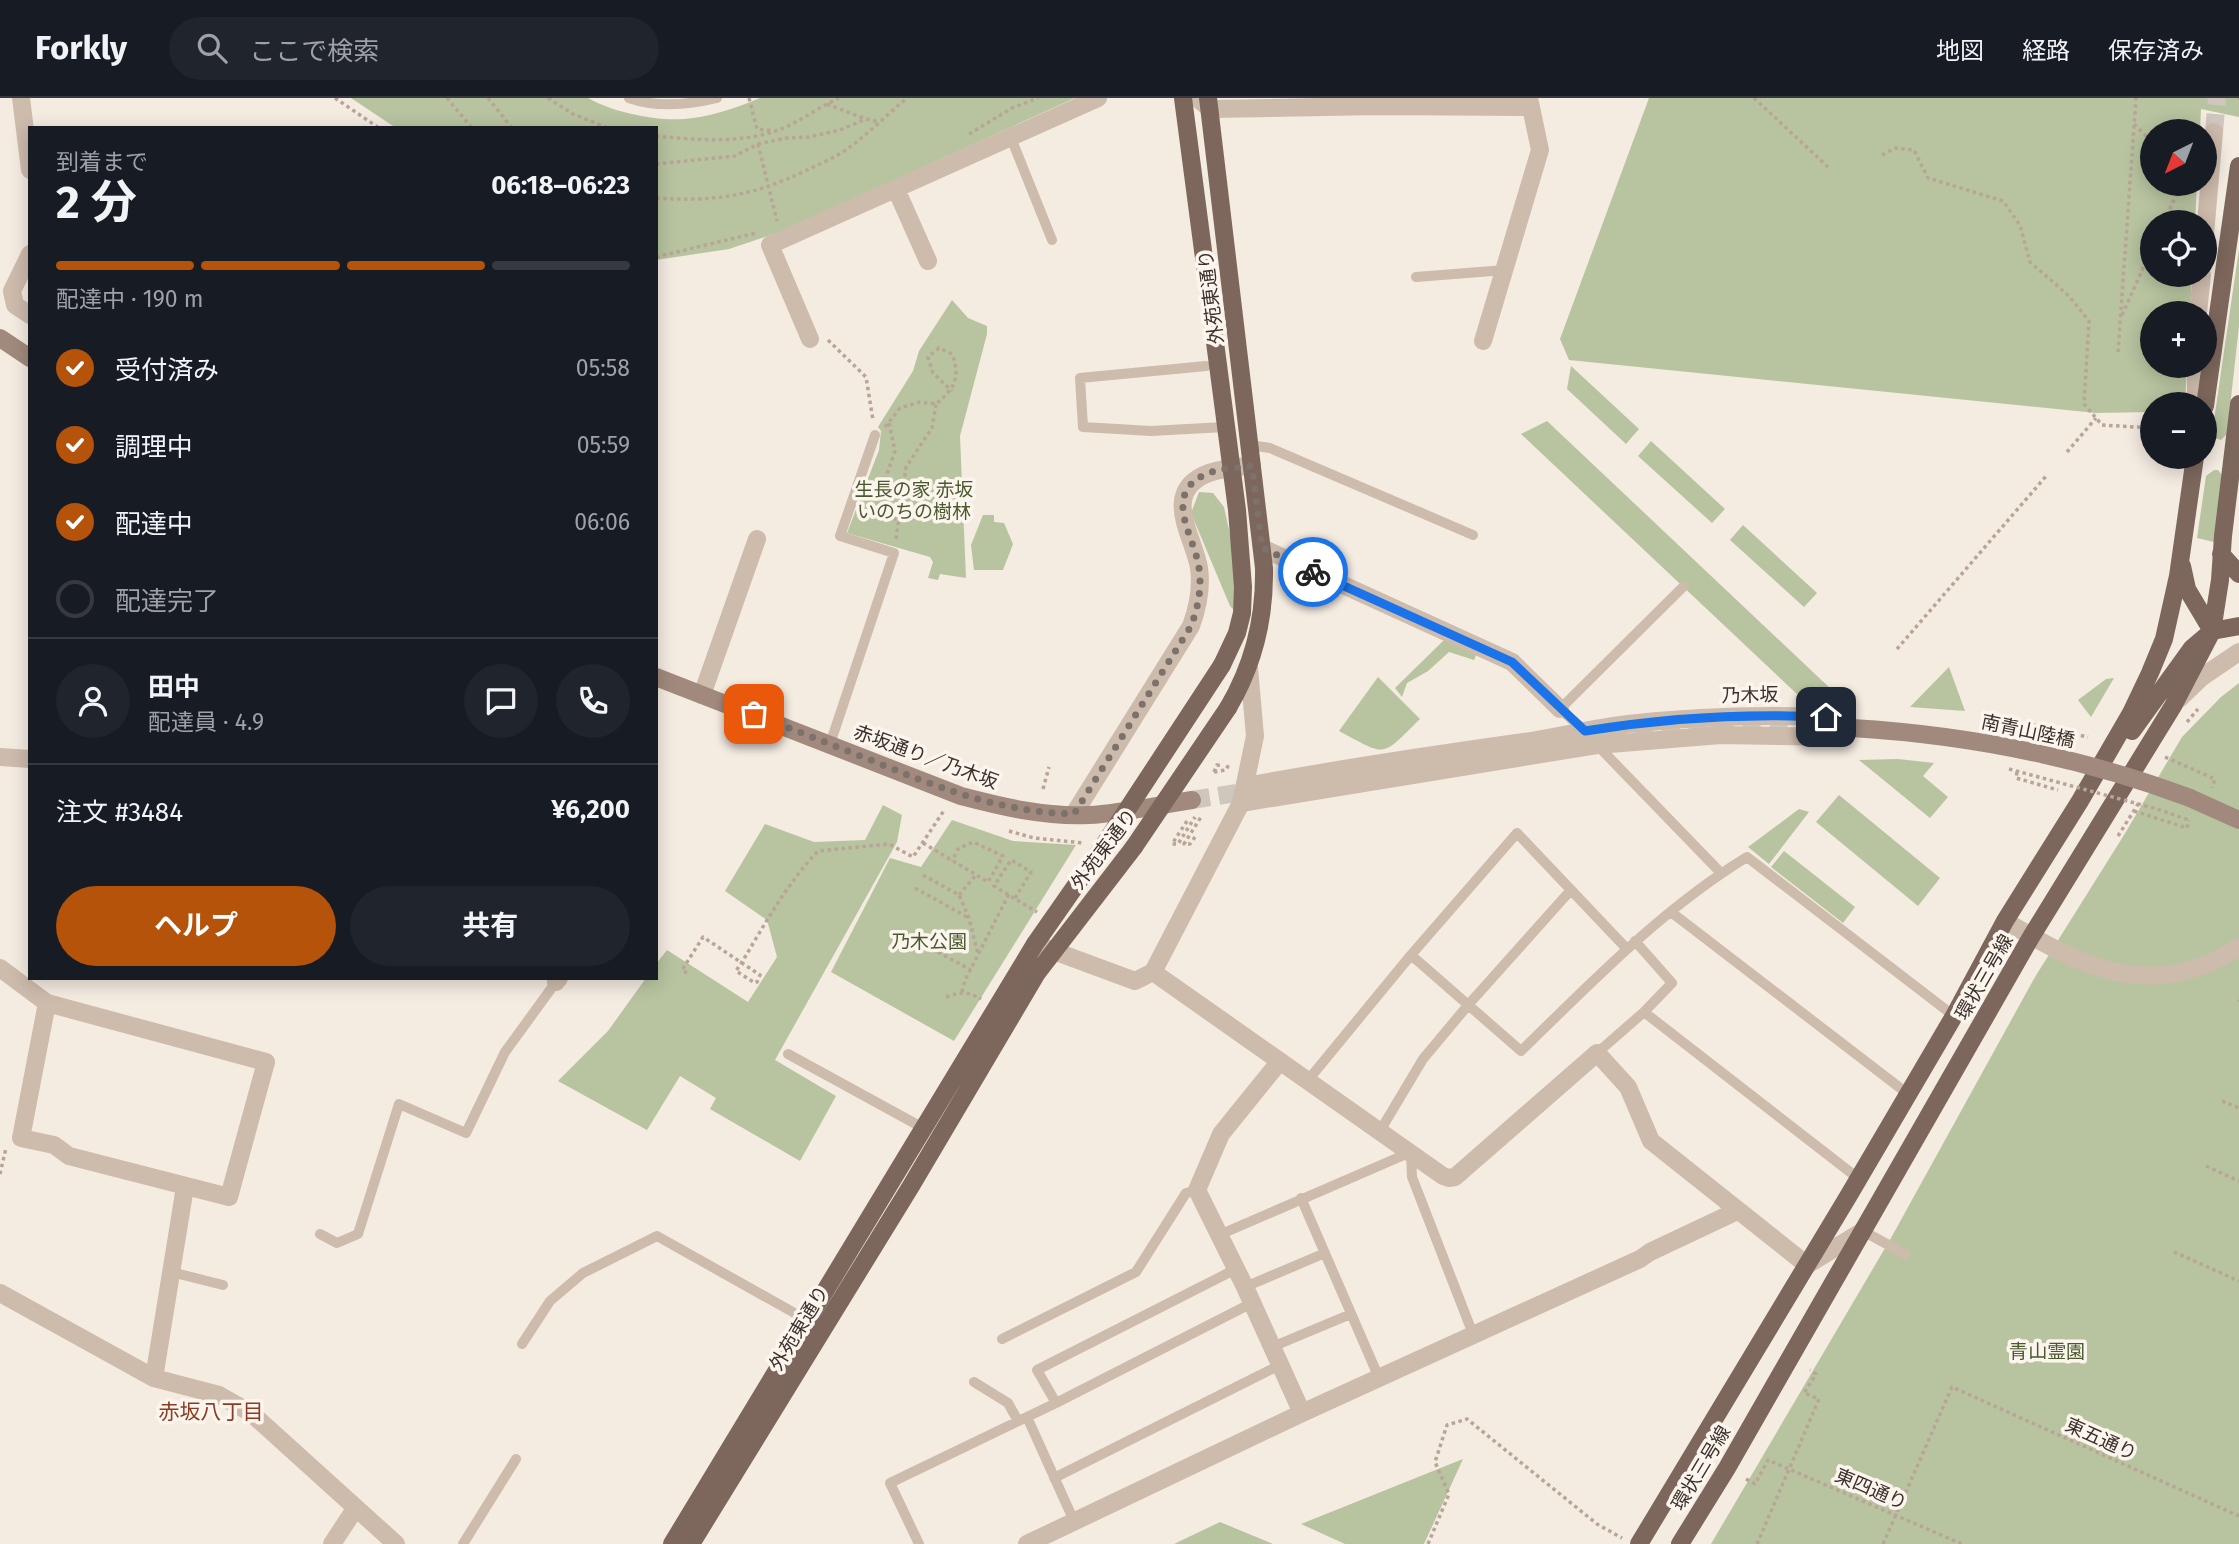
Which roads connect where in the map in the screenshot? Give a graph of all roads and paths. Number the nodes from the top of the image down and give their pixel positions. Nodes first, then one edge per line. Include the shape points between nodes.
1 (20, 98) edge
2 (335, 98) edge
3 (447, 98) edge
4 (488, 98) edge
5 (548, 98) edge
6 (629, 98) edge
7 (717, 98) edge
8 (749, 98) edge
9 (839, 98) edge
10 (906, 98) edge
11 (1098, 98) edge
12 (1183, 98) edge
13 (1754, 98) edge
14 (2136, 98) edge
15 (1205, 102) edge
16 (1530, 103) edge
17 (827, 104) junction
18 (866, 119) junction
19 (880, 122) junction
20 (2134, 124) junction
21 (376, 126) edge
22 (470, 126) edge
23 (510, 126) edge
24 (603, 126) edge
25 (2140, 130) edge
26 (777, 131) junction
27 (658, 136) edge
28 (756, 138) junction
29 (1011, 138) junction
30 (758, 144) junction
31 (1882, 155) dead end
32 (28, 156) edge
33 (658, 164) edge
34 (2239, 166) edge
35 (1828, 167) dead end
36 (769, 188) junction
37 (896, 189) junction
38 (658, 198) edge
39 (778, 227) dead end
40 (1052, 240) dead end
41 (28, 258) edge
42 (928, 261) dead end
43 (1505, 270) junction
44 (2140, 275) edge
45 (1416, 277) dead end
46 (28, 314) edge
47 (2120, 320) junction
48 (0, 338) edge
49 (810, 339) joint
50 (1483, 341) dead end
51 (2118, 352) dead end
52 (28, 357) edge
53 (1206, 366) dead end
54 (952, 390) junction
55 (2207, 392) edge
56 (936, 404) junction
57 (2239, 404) edge
58 (2096, 418) junction
59 (1225, 427) junction
60 (2140, 427) edge
61 (875, 435) joint
62 (1250, 445) junction
63 (2067, 452) dead end
64 (1252, 466) junction
65 (1232, 469) junction
66 (2193, 469) edge
67 (2047, 475) dead end
68 (898, 522) junction
69 (1473, 536) dead end
70 (757, 539) dead end
71 (1262, 548) junction
72 (2182, 552) junction
73 (894, 553) junction
74 (2221, 554) junction
75 (2239, 574) edge
76 (1684, 586) dead end
77 (2239, 615) edge
78 (2239, 626) edge
79 (2212, 631) junction
80 (1897, 649) dead end
81 (2239, 652) edge
82 (1249, 668) junction
83 (658, 678) edge
84 (702, 695) junction
85 (2173, 706) junction
86 (1560, 709) junction
87 (1852, 728) tunnel mouth
88 (1585, 731) junction
89 (2032, 733) dead end
90 (2088, 737) dead end
91 (830, 744) junction
92 (1597, 745) junction
93 (0, 757) edge
94 (2165, 757) dead end
95 (28, 758) edge
96 (1222, 766) dead end
97 (1049, 767) dead end
98 (2007, 768) dead end
99 (2017, 771) junction
100 (1214, 772) dead end
101 (2212, 788) dead end
102 (1043, 789) dead end
103 (2058, 790) dead end
104 (1244, 795) junction
105 (1192, 800) tunnel mouth
106 (2080, 801) junction
107 (945, 809) dead end
108 (2134, 811) dead end
109 (1074, 814) junction
110 (1188, 819) dead end
111 (2239, 820) edge
112 (1009, 831) dead end
113 (1195, 837) dead end
114 (923, 843) junction
115 (1083, 843) dead end
116 (952, 861) junction
117 (995, 870) junction
118 (1721, 873) junction
119 (1002, 874) junction
120 (923, 875) dead end
121 (976, 875) junction
122 (915, 888) dead end
123 (1570, 891) junction
124 (1009, 894) junction
125 (959, 895) junction
126 (1015, 898) junction
127 (1671, 912) junction
128 (1040, 914) dead end
129 (969, 918) junction
130 (2005, 921) junction
131 (901, 932) dead end
132 (2031, 937) junction
133 (1035, 944) junction
134 (1631, 945) junction
135 (2239, 947) edge
136 (1051, 952) junction
137 (1410, 955) junction
138 (979, 956) junction
139 (742, 962) junction
140 (0, 968) edge
141 (971, 970) junction
142 (1153, 972) junction
143 (687, 973) dead end
144 (557, 980) edge
145 (962, 992) junction
146 (946, 997) dead end
147 (983, 1000) dead end
148 (47, 1003) junction
149 (1469, 1004) junction
150 (1644, 1013) junction
151 (1954, 1016) junction
152 (1597, 1053) junction
153 (788, 1054) dead end
154 (1280, 1061) junction
155 (1309, 1079) junction
156 (1908, 1094) junction
157 (2222, 1101) dead end
158 (2239, 1108) edge
159 (925, 1129) junction
160 (1380, 1131) junction
161 (7, 1146) dead end
162 (1411, 1152) junction
163 (2206, 1166) dead end
164 (0, 1174) edge
165 (1859, 1178) junction
166 (2239, 1181) edge
167 (185, 1187) junction
168 (1197, 1189) junction
169 (1301, 1198) junction
170 (1737, 1211) junction
171 (1863, 1231) junction
172 (320, 1234) dead end
173 (1219, 1235) junction
174 (337, 1243) junction
175 (2174, 1252) dead end
176 (1325, 1253) junction
177 (1905, 1254) dead end
178 (332, 1255) dead end
179 (1807, 1265) junction
180 (1236, 1269) junction
181 (172, 1272) junction
182 (2239, 1281) edge
183 (223, 1285) dead end
184 (0, 1293) edge
185 (1248, 1295) junction
186 (1351, 1314) junction
187 (807, 1320) junction
188 (1473, 1334) junction
189 (1002, 1339) dead end
190 (522, 1344) dead end
191 (1272, 1347) junction
192 (1280, 1365) junction
193 (1810, 1370) dead end
194 (155, 1378) junction
195 (1379, 1378) junction
196 (974, 1382) dead end
197 (1056, 1403) junction
198 (1302, 1413) junction
199 (1022, 1419) junction
200 (516, 1459) dead end
201 (1788, 1469) junction
202 (1054, 1478) junction
203 (1746, 1479) dead end
204 (355, 1509) junction
205 (1895, 1515) junction
206 (2239, 1516) edge
207 (1074, 1521) junction
208 (1631, 1541) edge
209 (332, 1544) edge
210 (396, 1544) edge
211 (463, 1544) edge
212 (671, 1544) edge
213 (691, 1544) edge
214 (919, 1544) edge
215 (1027, 1544) edge
216 (1427, 1544) edge
217 (1680, 1544) edge
218 (1757, 1544) edge
219 (1883, 1544) edge
220 (1962, 1544) edge

1 - 32 street
2 - 21 path
3 - 22 path
4 - 23 path
5 - 24 path
6 - 7 lane via 644,103 692,104
8 - 26 path via 757,129
9 - 17 path
10 - 19 path
11 - 29 street
12 - 59 main road, 外苑東通り
13 - 35 path
14 - 20 path
15 - 16 street
15 - 62 main road, 外苑東通り
16 - 43 street via 1540,150
17 - 18 path
17 - 26 path
18 - 19 path
18 - 30 path via 840,130
19 - 36 path via 835,156
20 - 25 path
20 - 47 path
26 - 28 path
27 - 28 path
28 - 30 path
29 - 37 street
29 - 40 lane
30 - 33 path via 734,156
30 - 36 path
31 - 58 path via 1895,148 1914,150 1928,177 2003,201 2020,225 2030,262 2069,296 2089,321 2084,404
34 - 55 main road
36 - 38 path via 732,197
36 - 39 path
37 - 42 street
37 - 49 street via 770,246
41 - 46 street via 12,290 15,305
43 - 45 lane
43 - 50 street
44 - 47 path
47 - 51 path
48 - 52 main road
49 - 61 path via 824,337 866,377
53 - 59 lane via 1080,378 1083,427
54 - 54 path via 933,373 928,357 939,348 952,354 957,367
54 - 56 path
56 - 68 path via 932,428 906,467
56 - 68 path via 919,402 900,408 889,423 895,451 877,502
57 - 74 main road, 環状三号線
58 - 60 path via 2102,425
58 - 63 path
59 - 65 main road, 外苑東通り
61 - 73 lane via 840,536
62 - 64 main road, 外苑東通り
62 - 69 lane via 1270,448
64 - 65 street
64 - 71 main road, 外苑東通り
65 - 109 street via 1202,476 1185,496 1181,512 1199,565 1198,608
65 - 133 main road, 外苑東通り, bridge via 1243,600 1237,633 1222,665
66 - 72 main road, 環状三号線
67 - 80 path
68 - 73 path
70 - 84 street
71 - 82 main road, 外苑東通り via 1262,617
71 - 86 street via 1512,662
72 - 79 main road via 2187,589
72 - 106 main road, 環状三号線 via 2164,639 2131,713
73 - 91 lane
74 - 75 main road
74 - 79 main road, 環状三号線
76 - 86 lane
77 - 79 street
78 - 79 main road
79 - 85 main road, 環状三号線
79 - 106 main road via 2174,670
81 - 85 street via 2202,677
82 - 104 street via 1255,736
82 - 136 main road, 外苑東通り, bridge via 1228,708 1134,847
83 - 84 main road, 赤坂通り／乃木坂
84 - 91 main road, 赤坂通り／乃木坂
85 - 132 main road, 環状三号線
86 - 88 lane
87 - 111 main road, 南青山陸橋, bridge via 2024,750 2120,774
88 - 92 lane
88 - 92 street, 乃木坂 via 1728,716 1845,719 1844,737 1721,735
88 - 104 street, 乃木坂 via 1342,768
89 - 90 path via 2034,725
91 - 109 main road, 赤坂通り／乃木坂 via 961,796 1008,808
92 - 104 street, 乃木坂
92 - 118 lane
93 - 95 street
94 - 101 path, bridge via 2215,779
96 - 100 path via 1217,765
97 - 102 path
98 - 99 path, bridge
99 - 103 path, bridge via 2016,778
99 - 108 path, bridge via 2189,820 2187,828
104 - 142 street
105 - 109 main road, 赤坂通り／乃木坂
106 - 130 main road, 環状三号線
107 - 114 path
110 - 113 path via 1172,844 1178,844 1195,817 1202,816 1184,844
112 - 115 path
114 - 116 path
114 - 139 path via 914,857 888,844 818,851 803,866
116 - 117 path via 964,844 977,842 1003,856
116 - 121 path
117 - 119 path
117 - 121 path via 988,882
118 - 127 lane
118 - 151 lane via 1747,857
119 - 124 path via 995,886
119 - 126 path via 1011,860 1031,872
120 - 125 path
121 - 125 path
122 - 129 path
123 - 134 lane
123 - 137 lane via 1517,833
123 - 149 lane
124 - 126 path
124 - 138 path
125 - 129 path
126 - 128 path
127 - 134 lane
127 - 156 lane
129 - 138 path
130 - 132 street
130 - 151 main road, 環状三号線
131 - 141 path
132 - 135 street via 2098,969 2151,977 2209,963
132 - 171 main road, 環状三号線
133 - 136 street
133 - 159 main road, 外苑東通り
134 - 149 lane via 1521,1051
134 - 150 lane via 1672,983
136 - 142 street via 1135,981
136 - 213 main road, 外苑東通り
137 - 149 lane
137 - 155 lane
138 - 141 path
139 - 139 path via 760,975 757,982 736,971
139 - 143 path via 703,937 682,970
140 - 148 street
141 - 145 path
142 - 154 street
144 - 174 lane via 505,1052 466,1133 399,1104 358,1234
145 - 146 path
145 - 147 path
148 - 167 street via 21,1138 54,1145 69,1156
148 - 167 street via 266,1062 229,1197
149 - 160 lane via 1423,1059
150 - 152 lane
150 - 165 lane
151 - 156 main road, 環状三号線
152 - 162 street via 1455,1177 1443,1175
152 - 170 street via 1628,1087 1651,1141
153 - 159 lane
154 - 155 street
154 - 168 street via 1221,1134
155 - 160 street
156 - 165 main road, 環状三号線
157 - 158 path
159 - 187 main road, 外苑東通り
160 - 162 street
161 - 164 path
162 - 169 lane
162 - 188 lane via 1412,1177
163 - 166 path
165 - 179 main road, 環状三号線
167 - 181 street
168 - 173 street
168 - 189 lane via 1186,1193 1136,1272
169 - 173 lane
169 - 176 lane
170 - 179 street
170 - 188 street
171 - 177 lane
171 - 179 street
171 - 217 main road, 環状三号線
172 - 174 lane
173 - 180 street
174 - 178 lane
175 - 182 path
176 - 185 lane
176 - 186 lane
179 - 208 main road, 環状三号線
180 - 185 street
180 - 197 lane via 1037,1370
181 - 183 lane
181 - 194 street
184 - 194 street
185 - 191 street
185 - 197 lane
186 - 191 lane
186 - 195 lane
187 - 190 lane via 657,1236 583,1273 550,1301
187 - 212 main road, 外苑東通り
188 - 195 street
191 - 192 street
192 - 198 street
192 - 202 lane
193 - 201 path via 1816,1374 1804,1393 1819,1399
194 - 204 street via 236,1402
195 - 198 street
196 - 199 lane
197 - 199 lane
198 - 207 street
199 - 202 lane
199 - 214 lane via 890,1483
200 - 211 lane
201 - 203 path, 東四通り via 1768,1460 1755,1484
201 - 205 path, 東四通り
201 - 218 path
202 - 207 lane
204 - 209 street
204 - 210 street
205 - 206 path, 東五通り via 1952,1387
205 - 219 path
205 - 220 path, 東四通り
207 - 215 street
208 - 216 path via 1597,1524 1467,1419 1447,1425 1435,1462 1449,1494

